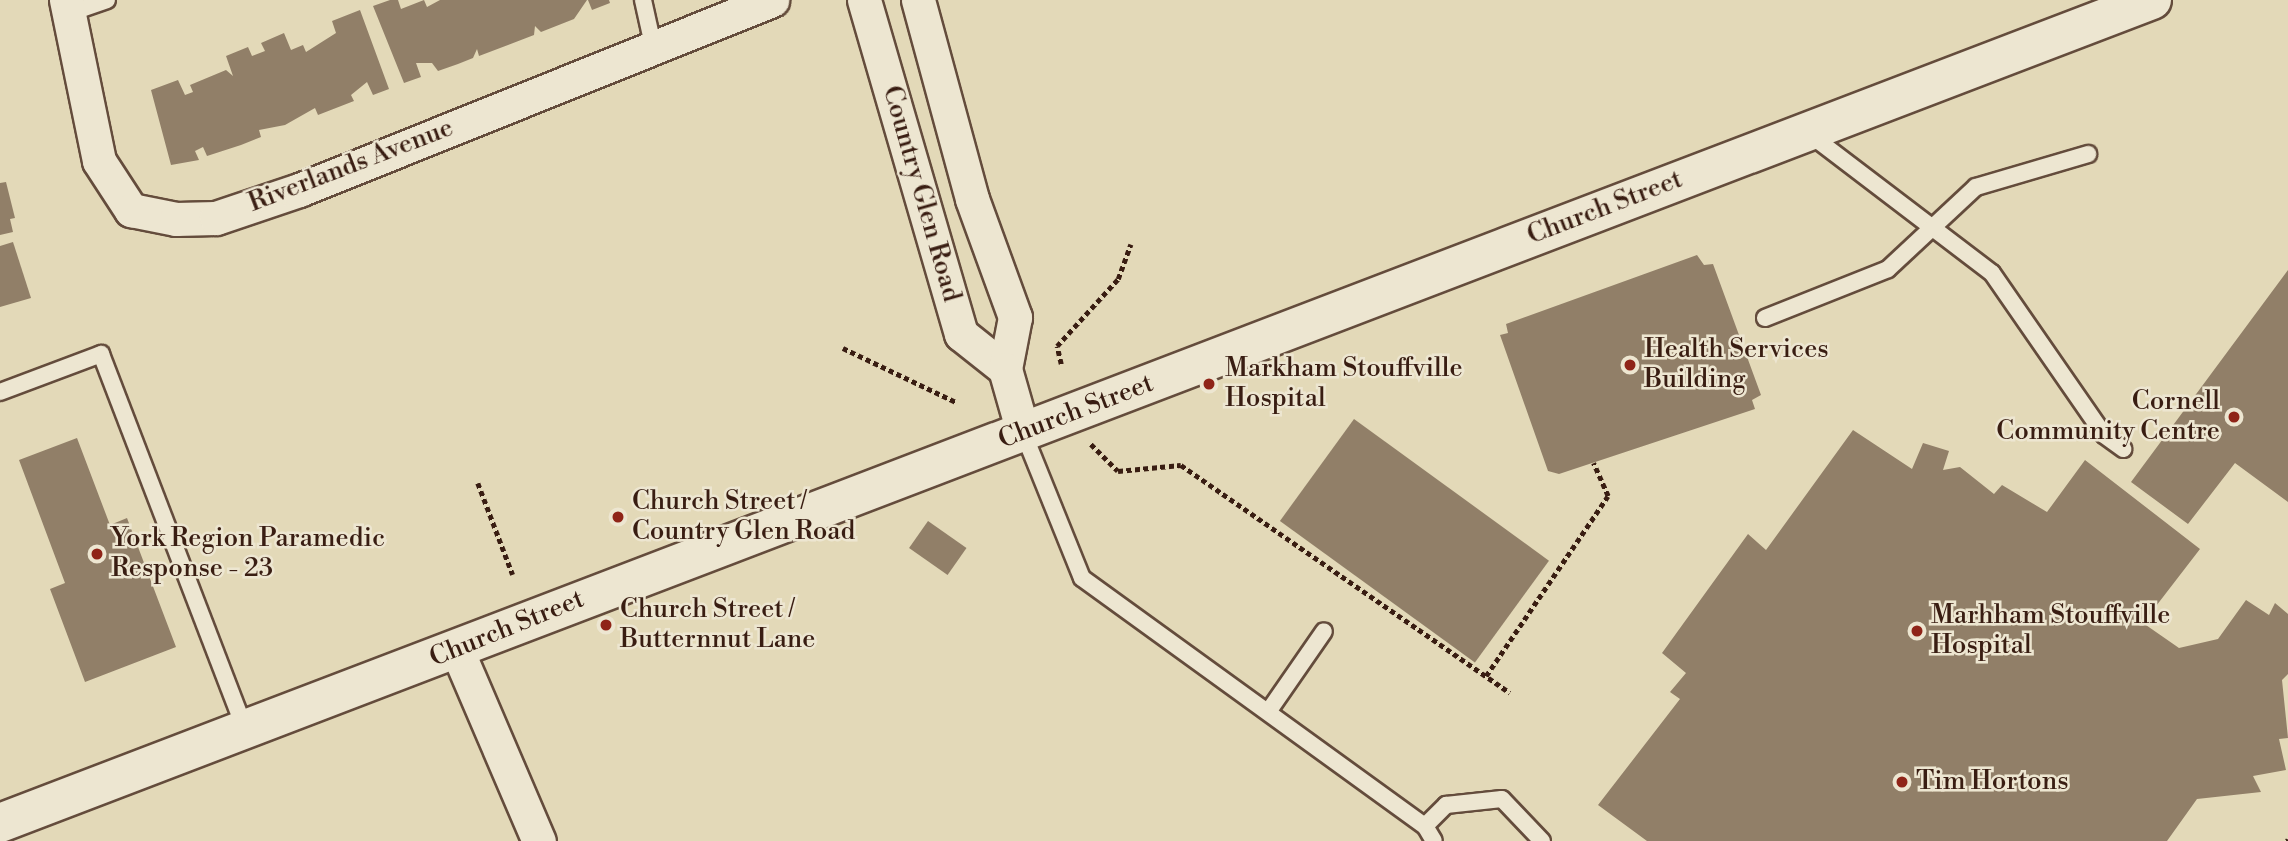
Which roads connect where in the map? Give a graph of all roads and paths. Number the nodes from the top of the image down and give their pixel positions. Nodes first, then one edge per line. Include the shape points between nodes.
1 (107, 0) edge
2 (643, 0) edge
3 (772, 0) edge
4 (864, 0) edge
5 (918, 0) edge
6 (2152, 0) edge
7 (68, 6) edge
8 (653, 45) junction
9 (1805, 131) junction
10 (2088, 154) dead end
11 (1930, 226) junction
12 (1131, 244) dead end
13 (1765, 318) dead end
14 (843, 348) dead end
15 (1061, 364) dead end
16 (1005, 369) junction
17 (0, 392) edge
18 (958, 403) dead end
19 (1023, 432) junction
20 (1091, 444) dead end
21 (2123, 449) dead end
22 (1593, 463) dead end
23 (478, 483) dead end
24 (513, 575) dead end
25 (1324, 631) dead end
26 (457, 650) junction
27 (1486, 676) junction
28 (1510, 693) dead end
29 (1268, 712) junction
30 (247, 733) junction
31 (0, 823) edge
32 (1424, 826) junction
33 (534, 839) edge
34 (1434, 841) edge
35 (1542, 841) edge

1 - 7 lane
2 - 8 lane
3 - 8 street, Riverlands Avenue
4 - 16 street, Country Glen Road via 961,334
5 - 16 street, Country Glen Road via 972,199 1016,317
6 - 9 street, Church Street
7 - 8 street, Riverlands Avenue via 99,161 131,210 176,219 216,218 299,190
9 - 11 lane
9 - 19 street, Church Street
10 - 11 lane via 1976,187
11 - 13 lane via 1888,269
11 - 21 lane via 1992,273 2104,435
12 - 15 path via 1118,279 1057,346
14 - 18 path
16 - 19 street, Country Glen Road
17 - 30 lane via 101,354
19 - 26 street, Church Street
19 - 29 lane via 1082,578
20 - 27 path via 1118,471 1158,462 1181,465
22 - 27 path via 1608,496
23 - 24 path
25 - 29 lane
26 - 30 street, Church Street
26 - 33 street
27 - 28 path
29 - 32 lane
30 - 31 street, Church Street
32 - 34 lane
32 - 35 lane via 1446,805 1502,799

